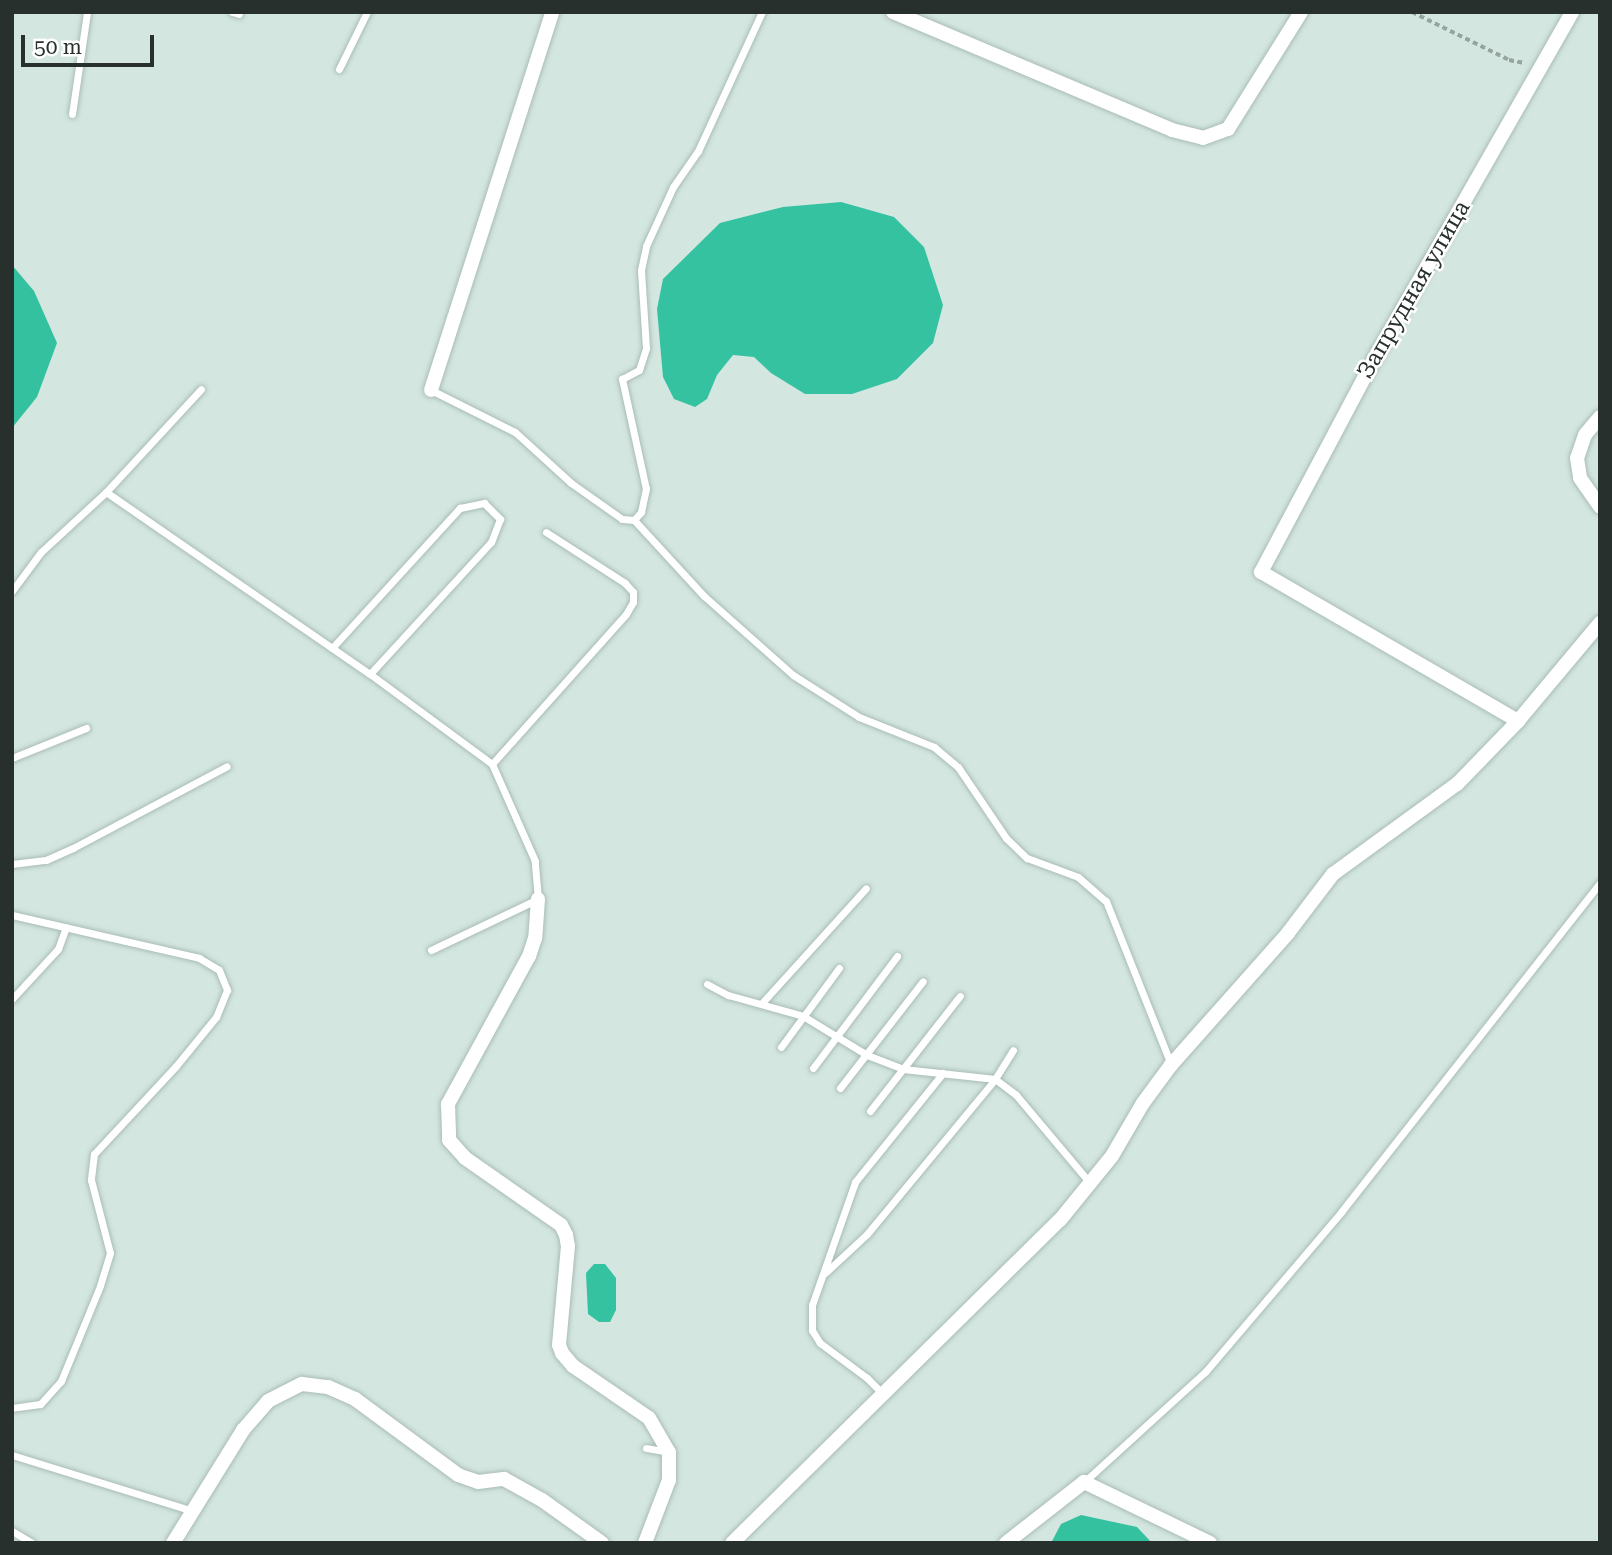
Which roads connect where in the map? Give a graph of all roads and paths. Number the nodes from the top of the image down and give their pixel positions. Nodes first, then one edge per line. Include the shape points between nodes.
1 (88, 12) edge
2 (367, 12) edge
3 (552, 12) edge
4 (762, 12) edge
5 (893, 12) edge
6 (1301, 12) edge
7 (1412, 12) edge
8 (1573, 12) edge
9 (1543, 66) junction
10 (339, 69) dead end
11 (72, 114) dead end
12 (201, 389) dead end
13 (431, 390) joint
14 (1600, 417) edge
15 (106, 492) junction
16 (1600, 507) edge
17 (634, 520) junction
18 (546, 532) dead end
19 (12, 591) edge
20 (1600, 623) edge
21 (332, 648) junction
22 (370, 674) junction
23 (1518, 721) junction
24 (86, 727) dead end
25 (12, 747) edge
26 (23, 754) junction
27 (12, 758) edge
28 (492, 764) junction
29 (226, 766) dead end
30 (12, 864) edge
31 (1600, 883) edge
32 (866, 888) dead end
33 (538, 899) junction
34 (12, 915) edge
35 (65, 927) junction
36 (431, 950) dead end
37 (897, 956) dead end
38 (839, 968) dead end
39 (923, 981) dead end
40 (707, 984) dead end
41 (960, 996) dead end
42 (12, 999) edge
43 (761, 1004) junction
44 (803, 1016) junction
45 (836, 1037) junction
46 (781, 1047) dead end
47 (1013, 1050) dead end
48 (867, 1055) junction
49 (1171, 1065) junction
50 (813, 1068) dead end
51 (903, 1069) junction
52 (943, 1073) junction
53 (995, 1079) junction
54 (840, 1088) dead end
55 (870, 1111) dead end
56 (1091, 1184) junction
57 (823, 1274) junction
58 (884, 1395) junction
59 (12, 1408) edge
60 (646, 1448) dead end
61 (669, 1452) junction
62 (12, 1455) edge
63 (1084, 1482) junction
64 (194, 1511) junction
65 (12, 1531) edge
66 (1201, 1541) edge
67 (32, 1543) edge
68 (173, 1543) edge
69 (602, 1543) edge
70 (645, 1543) edge
71 (732, 1543) edge
72 (1006, 1543) edge

1 - 11 lane
2 - 10 lane
3 - 13 street
4 - 17 lane via 698,152 673,187 646,246 641,270 646,348 639,370 622,379 646,489 641,512
5 - 6 street via 1172,130 1203,138 1228,129
7 - 9 path via 1509,60
8 - 9 street, Запрудная улица
9 - 23 street, Запрудная улица via 1376,356 1262,572
12 - 15 lane
13 - 17 lane via 515,432 571,483 622,519
14 - 16 street via 1585,435 1577,458 1580,478
15 - 19 lane via 41,552
15 - 21 lane
17 - 49 lane via 704,596 793,675 859,717 934,747 958,767 1006,838 1027,858 1077,877 1106,901
18 - 28 lane via 625,583 633,592 633,602
20 - 23 street
21 - 22 lane
21 - 22 lane via 460,508 484,503 500,519 491,542
22 - 28 lane
23 - 49 street via 1457,784 1333,874 1288,933
24 - 26 lane
25 - 26 lane
26 - 27 lane
28 - 33 lane via 535,861
29 - 30 lane via 73,848 46,860
31 - 63 lane via 1341,1213 1214,1361
32 - 43 lane
33 - 36 lane
33 - 61 street via 529,956 448,1104 449,1139 465,1158 561,1225 568,1245 562,1353 573,1366 649,1418
34 - 35 lane
35 - 42 lane via 58,950
35 - 59 lane via 199,958 219,970 227,990 216,1017 94,1154 91,1180 110,1253 100,1286 61,1381 40,1404
37 - 45 lane
38 - 44 lane
39 - 48 lane
40 - 43 lane
41 - 51 lane
43 - 44 lane
44 - 45 lane
44 - 46 lane
45 - 48 lane
45 - 50 lane
47 - 53 lane
48 - 51 lane
48 - 54 lane
49 - 56 street
51 - 52 lane
51 - 55 lane
52 - 53 lane
52 - 57 lane via 855,1182
53 - 56 lane via 1016,1095
53 - 57 lane via 867,1234
56 - 58 street
57 - 58 lane via 812,1305 812,1330 820,1343
58 - 71 street
60 - 61 lane
61 - 70 street via 669,1480
62 - 64 lane
63 - 66 street
63 - 72 street
64 - 68 street
64 - 69 street via 243,1430 268,1401 302,1384 328,1387 355,1399 458,1475 478,1482 504,1479
65 - 67 lane

